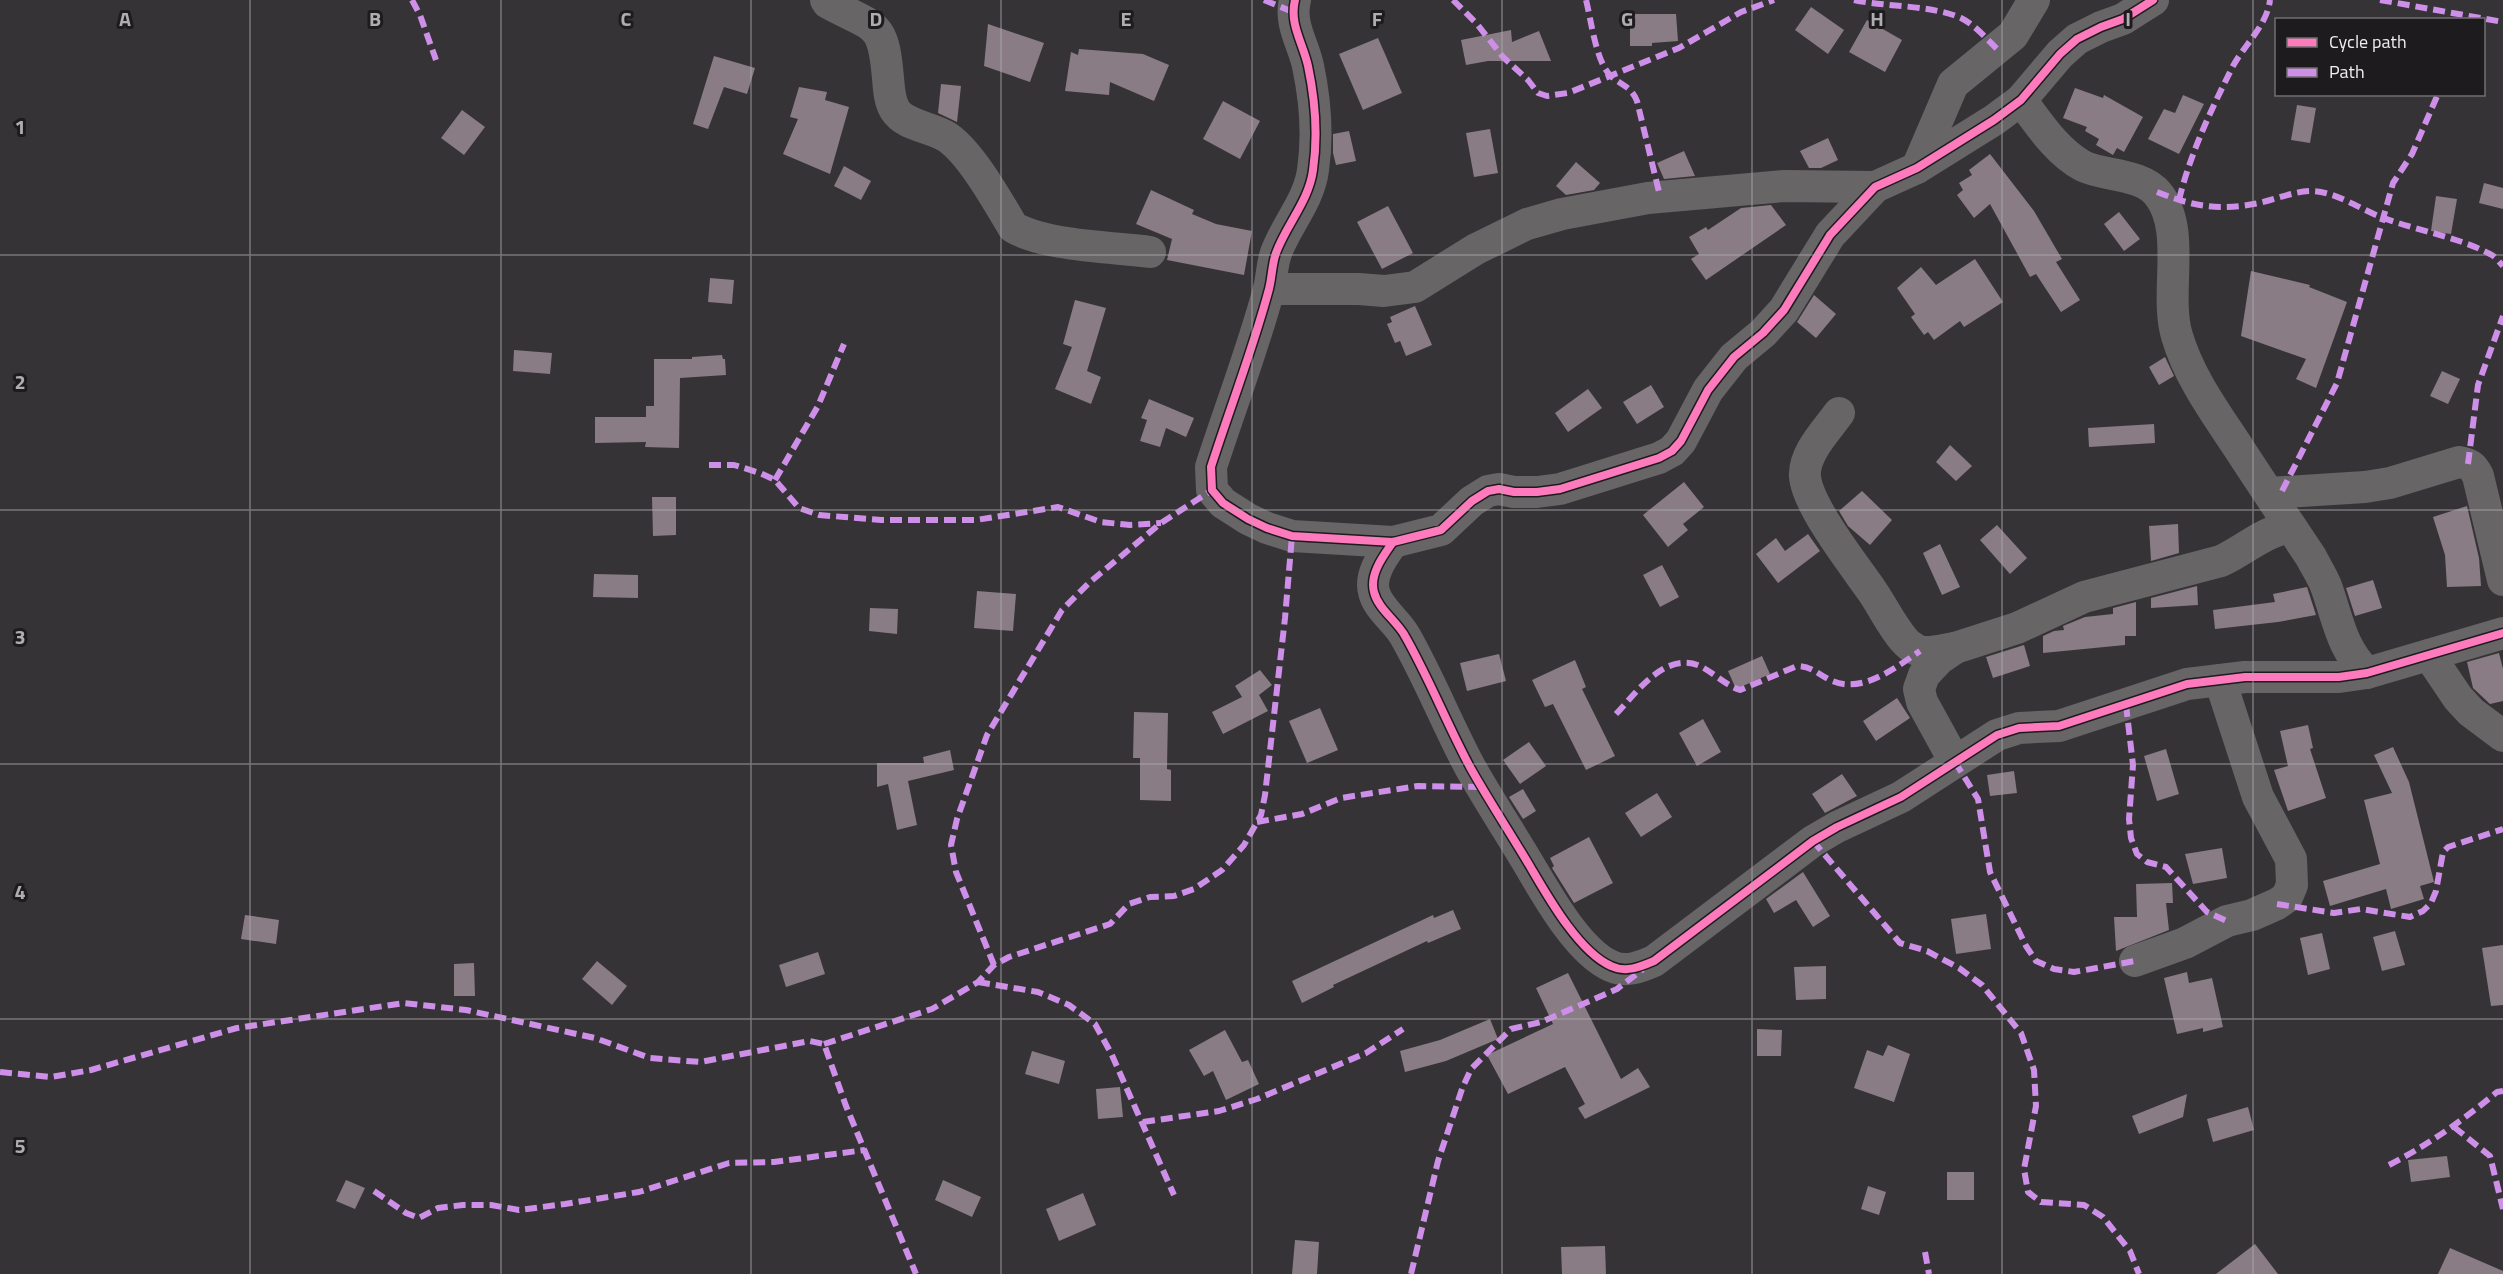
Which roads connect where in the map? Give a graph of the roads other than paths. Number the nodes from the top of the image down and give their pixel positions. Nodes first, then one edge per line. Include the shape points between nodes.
1 (826, 0) edge
2 (1295, 0) edge
3 (2034, 0) edge
4 (2153, 0) edge
5 (2021, 100) junction
6 (1917, 168) junction
7 (1875, 187) junction
8 (1150, 252) dead end
9 (1269, 289) junction
10 (1839, 413) dead end
11 (2269, 494) junction
12 (2290, 526) junction
13 (1393, 542) junction
14 (2503, 580) edge
15 (2503, 633) edge
16 (1955, 648) junction
17 (2429, 655) junction
18 (2367, 673) junction
19 (2220, 680) junction
20 (2503, 736) edge
21 (1955, 762) junction
22 (2135, 961) dead end

1 - 8 street via 881,34 895,111 947,138 966,155 1013,227 1055,240
2 - 9 street via 1298,39 1307,62 1315,108 1316,150 1311,185 1276,253
3 - 6 street via 2013,35 1953,84
4 - 5 street via 2123,19 2078,39
5 - 6 street
5 - 11 street via 2068,158 2086,168 2127,176 2157,192 2164,202 2172,234 2172,312 2177,336 2204,396
6 - 7 street
7 - 9 street via 1784,186 1648,198 1527,224 1476,249 1415,287 1400,291
7 - 13 street via 1830,235 1784,310 1734,357 1672,451 1630,469 1560,489 1488,491 1442,531
9 - 13 street via 1211,467 1212,490 1223,503 1248,519 1292,536
10 - 16 street via 1806,466 1810,493 1830,531 1906,643 1920,651
11 - 12 street
11 - 14 street via 2365,487 2458,462 2468,464 2478,476
12 - 16 street via 2275,529 2221,561 2084,597 2017,628
12 - 18 street via 2325,584 2354,661
13 - 21 street via 1381,559 1374,591 1404,634 1470,766 1554,909 1579,939 1610,966 1630,968 1654,961 1813,841 1900,797
15 - 17 street
16 - 21 street via 1924,675 1919,689
17 - 18 street
17 - 20 street via 2457,698
18 - 19 street
19 - 21 street via 2187,684 2059,726 2019,728 1997,735
19 - 22 street via 2258,797 2291,859 2292,885 2287,897 2277,904

